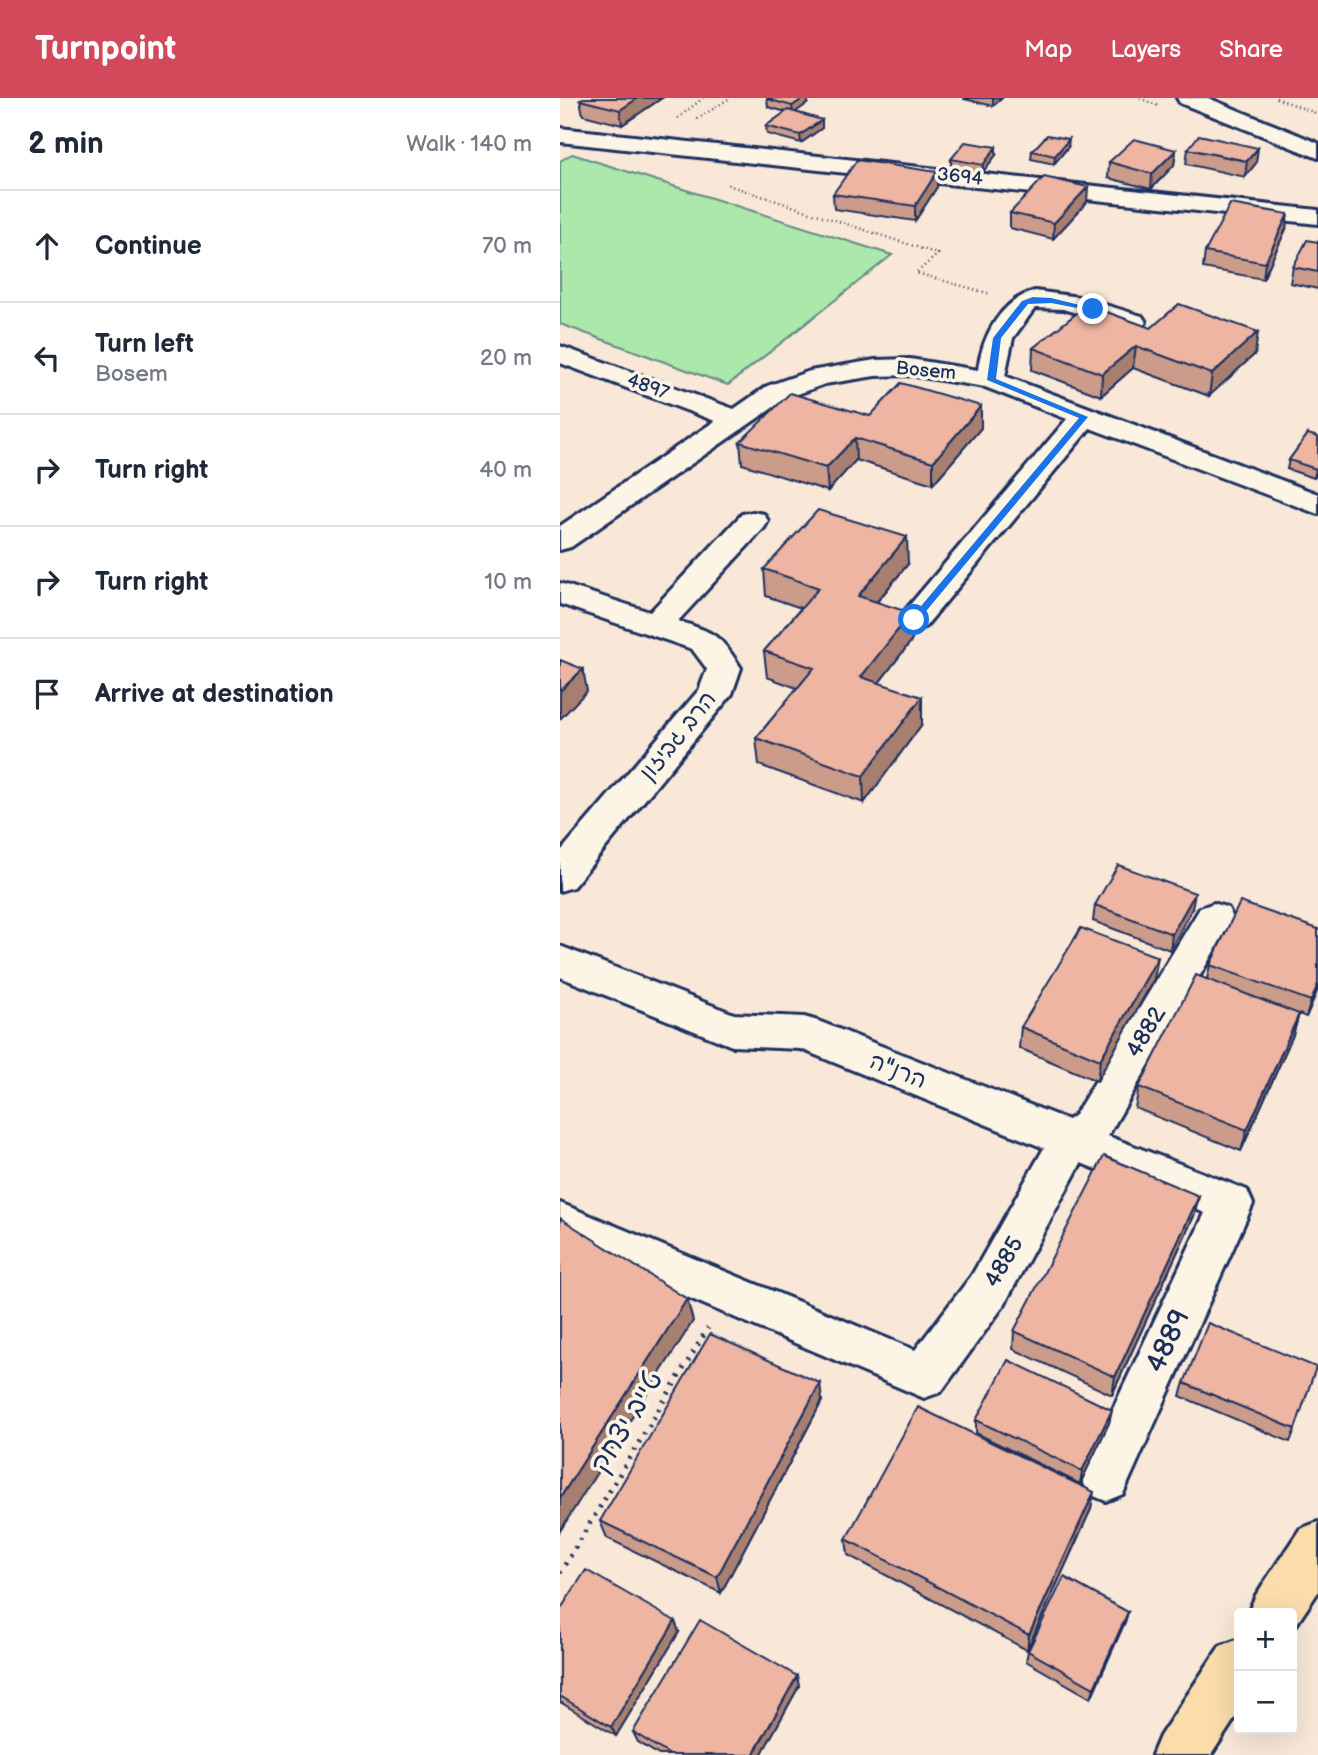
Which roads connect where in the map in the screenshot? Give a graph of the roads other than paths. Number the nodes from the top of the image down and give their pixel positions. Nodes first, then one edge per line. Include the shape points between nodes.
1 (1188, 98) edge
2 (1234, 98) edge
3 (1318, 132) edge
4 (560, 135) edge
5 (1318, 151) edge
6 (1318, 217) edge
7 (1148, 327) edge
8 (560, 354) edge
9 (991, 380) junction
10 (1084, 417) junction
11 (736, 419) junction
12 (1318, 505) edge
13 (753, 522) dead end
14 (560, 540) edge
15 (560, 593) edge
16 (914, 620) dead end
17 (656, 625) junction
18 (560, 877) edge
19 (1214, 918) dead end
20 (560, 961) edge
21 (1071, 1140) junction
22 (1231, 1204) joint
23 (560, 1223) edge
24 (1106, 1477) dead end
25 (1318, 1547) edge
26 (1277, 1608) edge
27 (1235, 1671) edge
28 (1179, 1755) edge

1 - 5 street
2 - 3 street
4 - 6 street, 3694
7 - 9 street via 1093,309 1033,300 1025,303 997,338
8 - 11 street, 4897
9 - 10 street, Bosem
9 - 11 street, Bosem via 910,367 875,368 820,377 788,388
10 - 12 street, Bosem
10 - 16 street
11 - 14 street, Bosem
13 - 17 street
15 - 17 street, הרב גביזון
17 - 18 street, הרב גביזון via 704,641 724,668 716,694
19 - 21 street, 4882 via 1090,1128
20 - 21 street, הרנ"ה via 732,1030 804,1033
21 - 22 street, הרנ"ה
21 - 23 street, 4885 via 988,1290 924,1376
22 - 24 street, 4889
25 - 26 main road
27 - 28 main road

